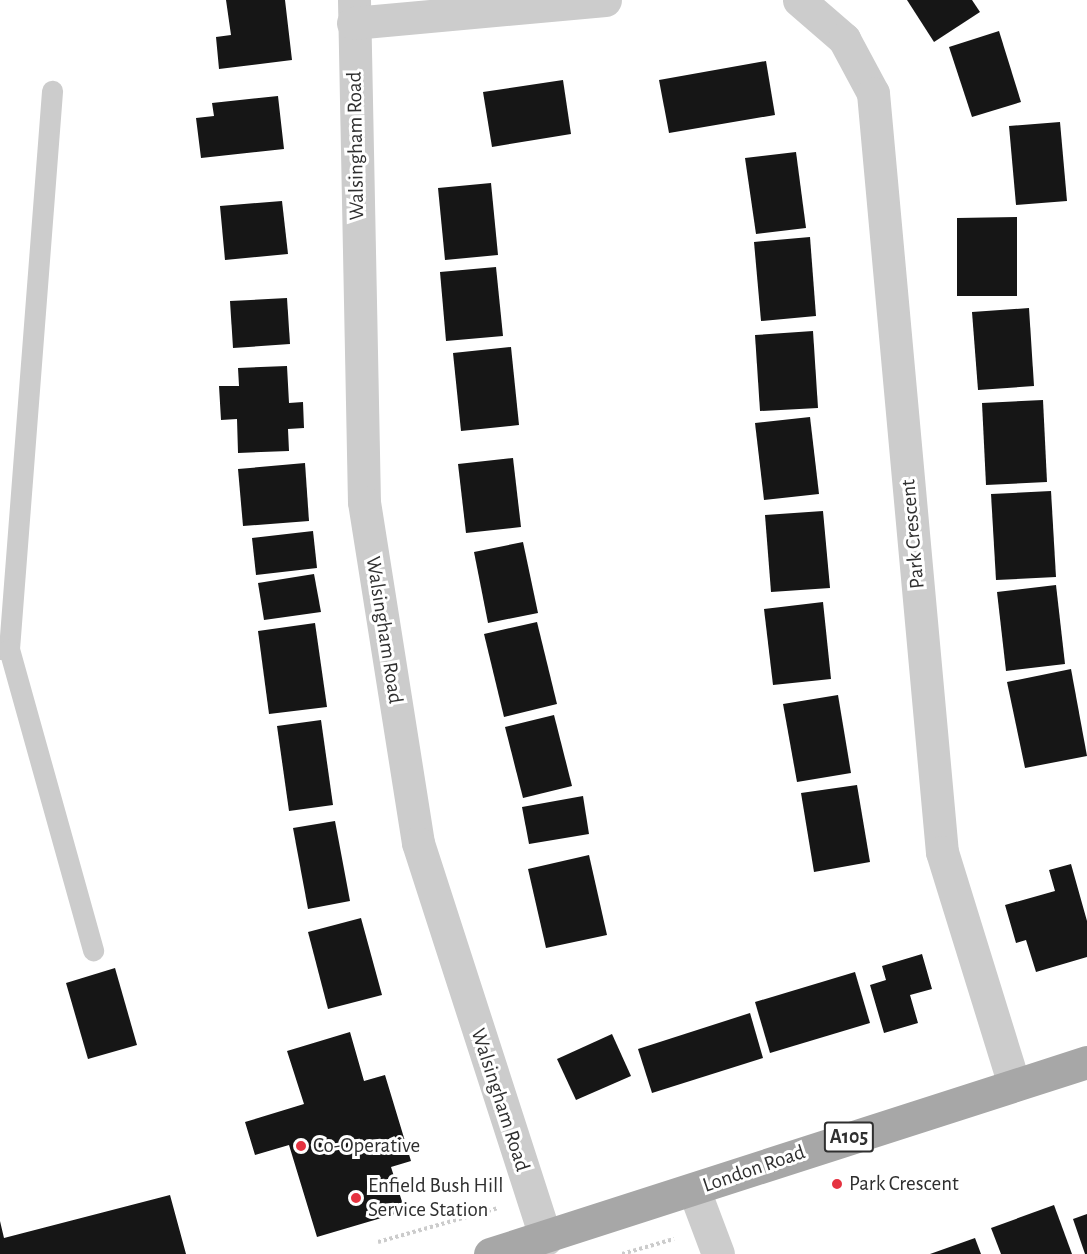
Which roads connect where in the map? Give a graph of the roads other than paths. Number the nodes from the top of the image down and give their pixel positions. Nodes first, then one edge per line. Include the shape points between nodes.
1 (605, 0) edge
2 (799, 0) edge
3 (354, 11) edge
4 (52, 91) dead end
5 (4, 649) edge
6 (93, 950) dead end
7 (1087, 1062) edge
8 (1014, 1085) junction
9 (694, 1190) junction
10 (546, 1239) junction
11 (714, 1241) edge
12 (490, 1254) edge

1 - 3 street
2 - 8 street, Park Crescent via 844,39 873,93 942,852
3 - 10 street, Walsingham Road via 364,502 418,843
4 - 5 lane
5 - 6 lane
7 - 8 main road, London Road / A105
8 - 9 main road, London Road / A105
9 - 10 main road, London Road / A105
9 - 11 street
10 - 12 main road, London Road / A105

